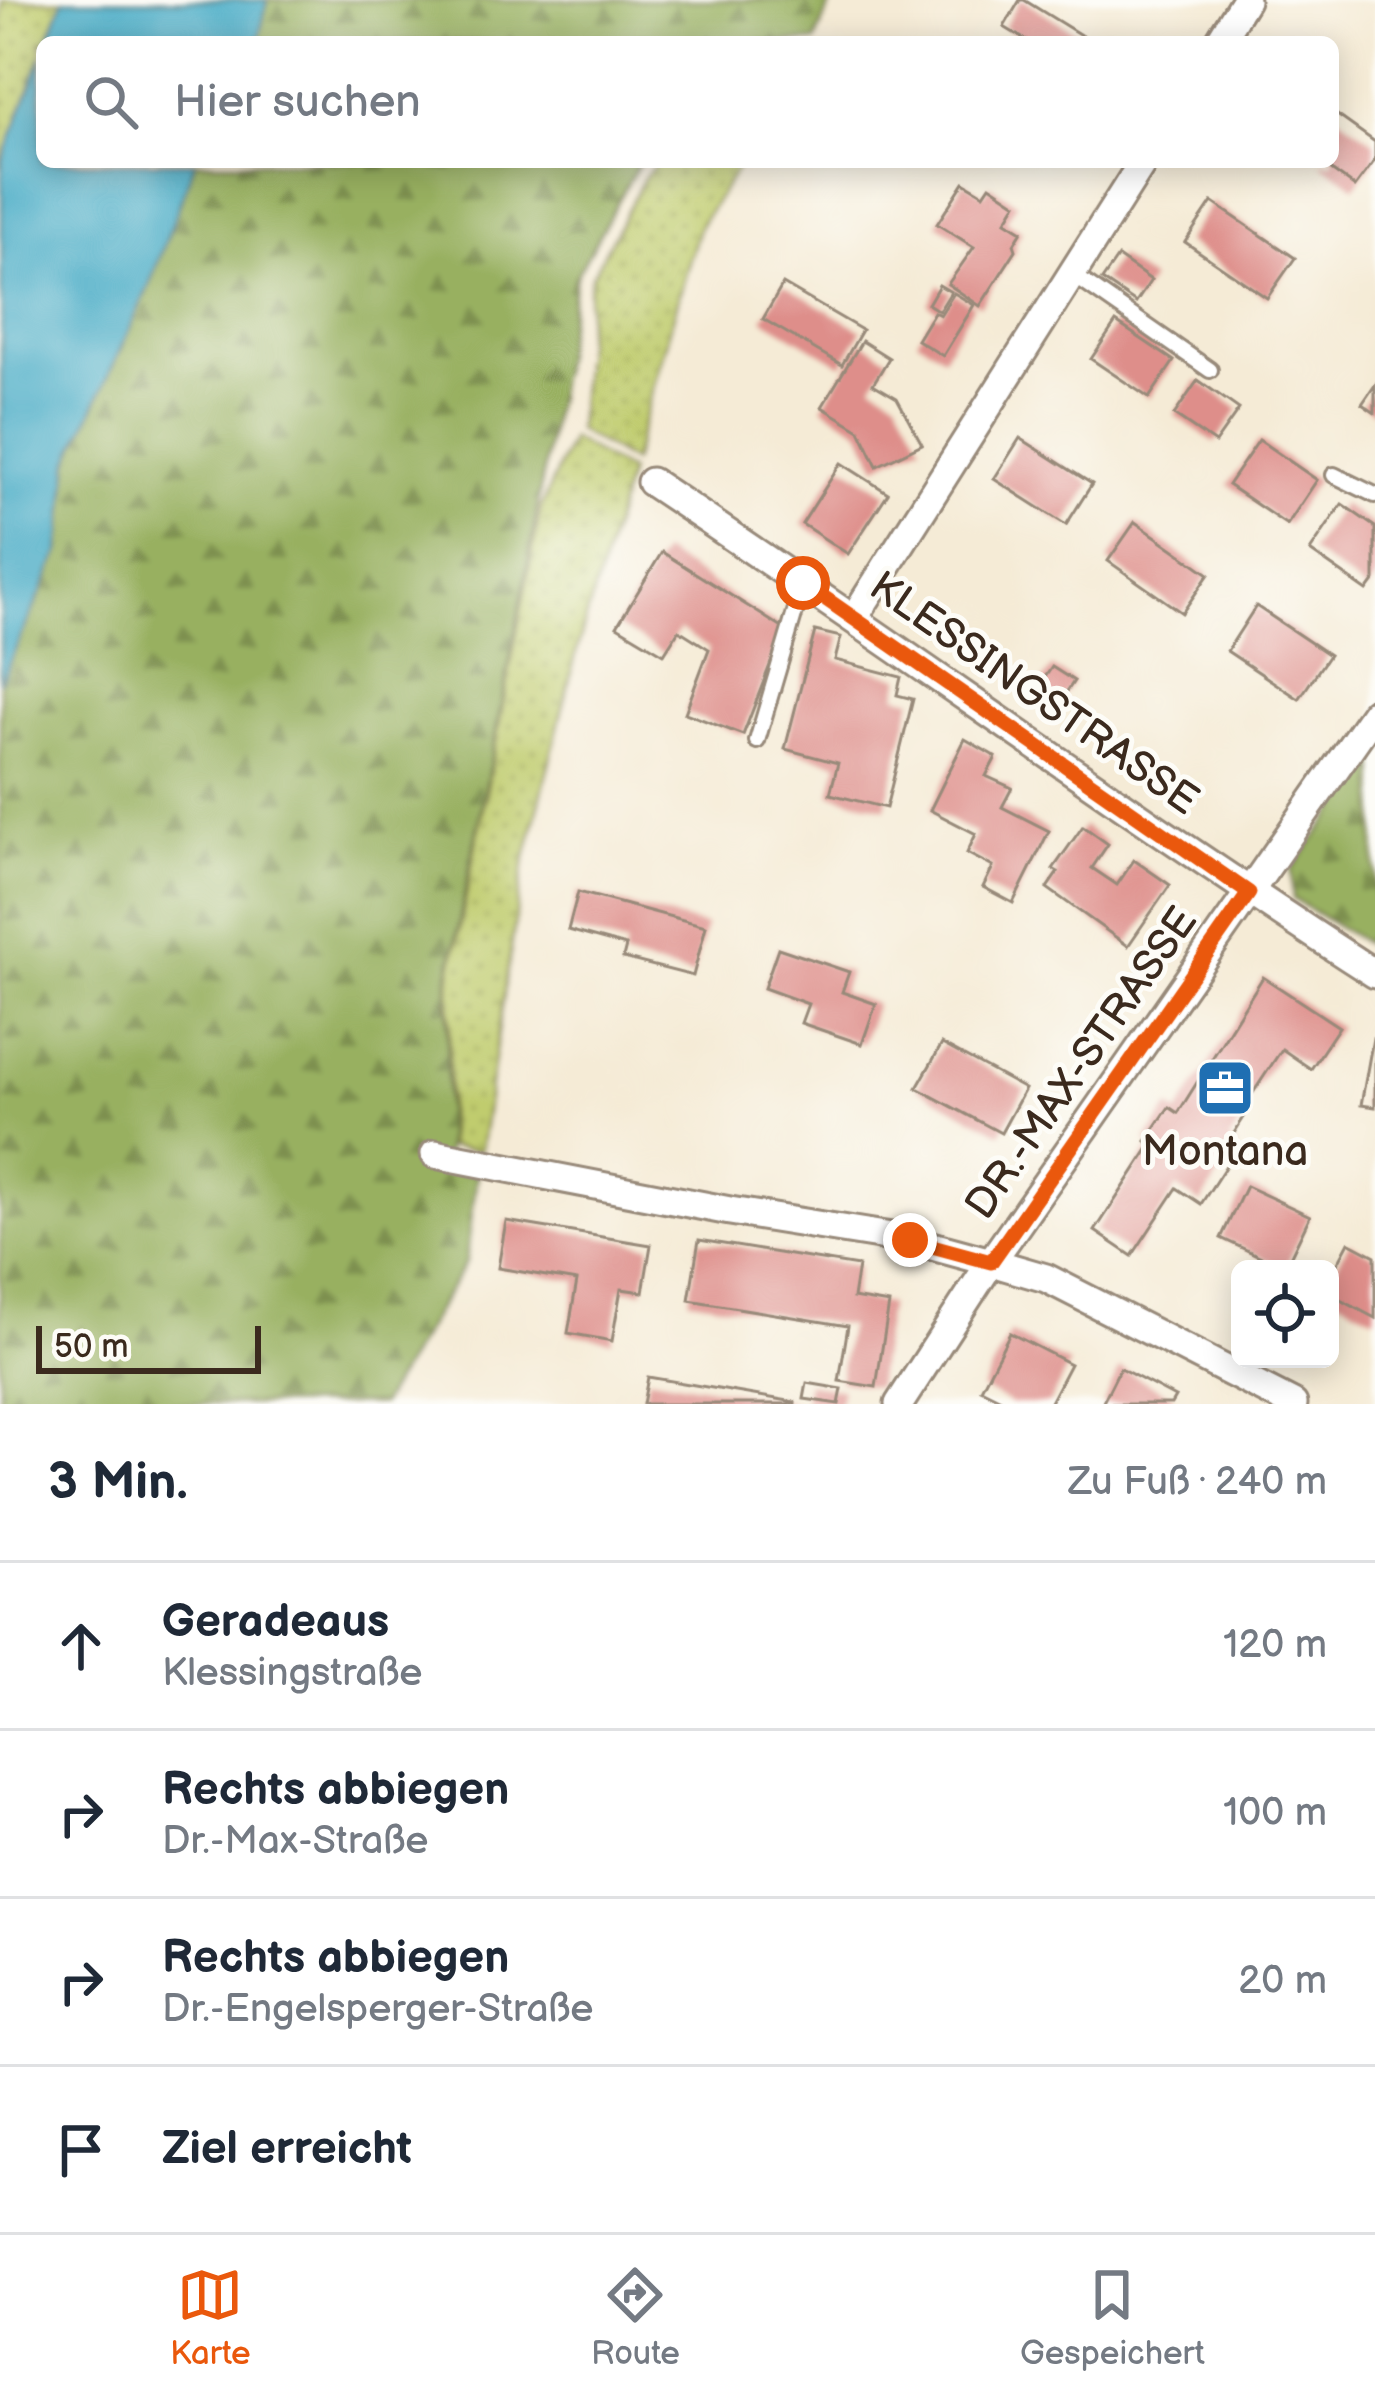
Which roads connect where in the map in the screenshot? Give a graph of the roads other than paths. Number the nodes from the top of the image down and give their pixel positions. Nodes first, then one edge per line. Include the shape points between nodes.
1 (1245, 0) edge
2 (1223, 36) edge
3 (1139, 168) edge
4 (1072, 274) junction
5 (1210, 370) dead end
6 (1334, 475) dead end
7 (651, 482) dead end
8 (1375, 495) edge
9 (803, 583) junction
10 (855, 616) junction
11 (1375, 712) edge
12 (757, 741) dead end
13 (1249, 893) junction
14 (1375, 974) edge
15 (435, 1154) dead end
16 (991, 1262) junction
17 (899, 1404) edge
18 (1293, 1404) edge

1 - 2 street
3 - 4 street
4 - 5 lane
4 - 10 street
6 - 8 lane
7 - 9 street, KLESSINGSTRASSE
9 - 10 street, KLESSINGSTRASSE
9 - 12 lane
10 - 13 street, KLESSINGSTRASSE
11 - 13 street, DR.-MAX-STRASSE
13 - 14 street, KLESSINGSTRASSE
13 - 16 street, DR.-MAX-STRASSE
15 - 16 street via 910,1240
16 - 17 street, DR.-MAX-STRASSE
16 - 18 street via 1046,1278

